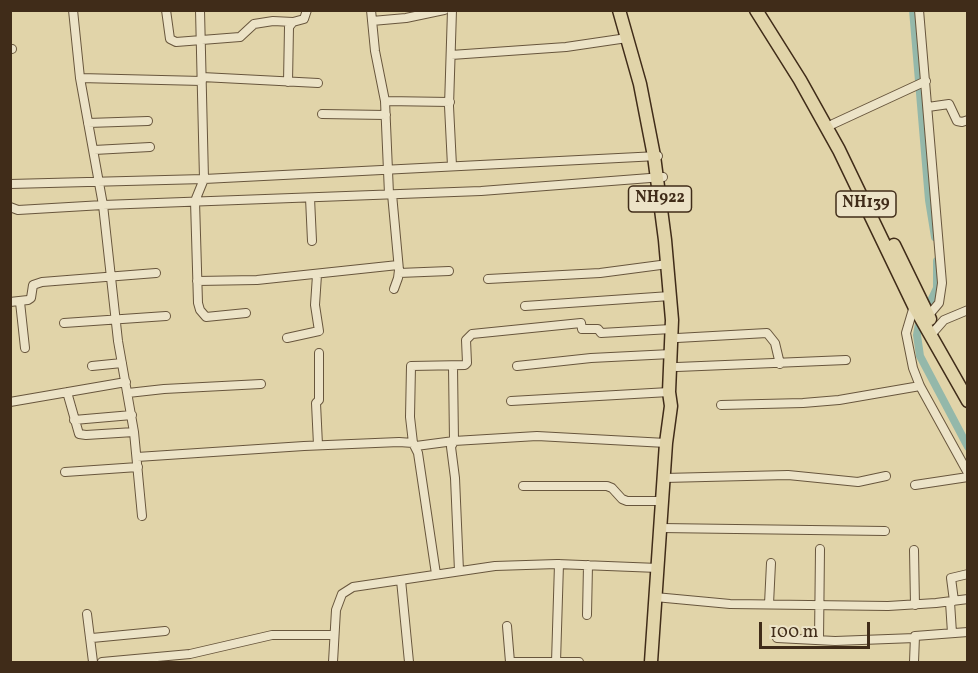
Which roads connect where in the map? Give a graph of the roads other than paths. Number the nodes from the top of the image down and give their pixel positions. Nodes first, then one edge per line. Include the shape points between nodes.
1 (73, 10) edge
2 (166, 10) edge
3 (200, 10) edge
4 (307, 10) edge
5 (371, 10) edge
6 (444, 10) edge
7 (452, 10) edge
8 (620, 10) edge
9 (626, 10) edge
10 (756, 10) edge
11 (765, 10) edge
12 (919, 10) edge
13 (372, 21) junction
14 (293, 22) junction
15 (627, 39) junction
16 (201, 40) junction
17 (451, 55) junction
18 (80, 78) junction
19 (202, 79) junction
20 (288, 82) junction
21 (318, 83) dead end
22 (922, 83) junction
23 (385, 101) junction
24 (816, 101) junction
25 (450, 102) junction
26 (928, 107) junction
27 (322, 114) dead end
28 (386, 115) junction
29 (968, 120) edge
30 (148, 121) dead end
31 (88, 123) junction
32 (833, 124) junction
33 (150, 147) dead end
34 (94, 150) junction
35 (656, 156) junction
36 (452, 166) junction
37 (388, 170) junction
38 (660, 177) junction
39 (204, 179) junction
40 (99, 182) junction
41 (10, 184) edge
42 (391, 194) junction
43 (310, 198) junction
44 (195, 201) junction
45 (103, 205) junction
46 (10, 207) edge
47 (312, 241) dead end
48 (668, 264) junction
49 (398, 269) junction
50 (449, 271) dead end
51 (156, 273) dead end
52 (316, 275) junction
53 (111, 277) junction
54 (488, 279) dead end
55 (197, 281) junction
56 (394, 289) dead end
57 (670, 296) junction
58 (10, 302) edge
59 (20, 302) junction
60 (525, 306) dead end
61 (914, 306) junction
62 (968, 310) edge
63 (246, 313) dead end
64 (166, 316) dead end
65 (928, 316) junction
66 (116, 320) junction
67 (64, 323) dead end
68 (933, 332) junction
69 (674, 334) junction
70 (287, 338) dead end
71 (25, 348) dead end
72 (319, 353) dead end
73 (671, 354) junction
74 (846, 360) dead end
75 (122, 363) junction
76 (780, 364) junction
77 (92, 366) dead end
78 (517, 366) dead end
79 (453, 367) junction
80 (677, 367) junction
81 (126, 382) junction
82 (261, 384) dead end
83 (968, 385) edge
84 (920, 386) junction
85 (67, 392) junction
86 (669, 392) junction
87 (128, 393) junction
88 (511, 401) dead end
89 (968, 401) edge
90 (10, 402) edge
91 (721, 405) dead end
92 (671, 406) junction
93 (132, 415) junction
94 (74, 420) junction
95 (134, 432) junction
96 (454, 441) junction
97 (666, 443) junction
98 (318, 445) junction
99 (414, 445) junction
100 (137, 457) junction
101 (138, 467) junction
102 (65, 472) dead end
103 (968, 475) edge
104 (886, 476) dead end
105 (663, 478) junction
106 (915, 485) dead end
107 (523, 486) dead end
108 (662, 501) junction
109 (142, 516) dead end
110 (661, 528) junction
111 (885, 531) dead end
112 (820, 549) dead end
113 (914, 550) dead end
114 (771, 563) dead end
115 (560, 564) junction
116 (588, 565) junction
117 (658, 568) junction
118 (459, 571) junction
119 (436, 574) junction
120 (968, 574) edge
121 (401, 580) junction
122 (655, 597) junction
123 (968, 599) edge
124 (952, 601) junction
125 (769, 604) junction
126 (821, 604) junction
127 (915, 605) junction
128 (87, 614) dead end
129 (587, 615) dead end
130 (507, 626) dead end
131 (165, 631) dead end
132 (968, 632) edge
133 (952, 633) junction
134 (334, 634) junction
135 (92, 638) junction
136 (777, 638) dead end
137 (915, 638) junction
138 (819, 640) junction
139 (510, 662) edge
140 (556, 662) edge
141 (93, 663) edge
142 (102, 663) edge
143 (333, 663) edge
144 (409, 663) edge
145 (579, 663) edge
146 (651, 663) edge
147 (914, 663) edge

1 - 18 street
2 - 16 street via 172,42
3 - 16 street
4 - 14 street via 304,19
5 - 13 street
6 - 13 street
7 - 17 street
8 - 15 main road
9 - 35 main road via 645,83
10 - 24 main road, NH139
11 - 24 main road, NH139
12 - 22 street
13 - 23 street
14 - 16 street via 260,23 249,26 240,37
14 - 20 street via 288,33
15 - 17 street
15 - 35 main road
16 - 19 street
17 - 25 street
18 - 19 street
18 - 31 street
19 - 20 street
19 - 39 street
20 - 21 street
22 - 26 street
22 - 32 street
23 - 25 street
23 - 28 street
24 - 32 main road, NH139
24 - 61 main road, NH139
25 - 36 street
26 - 29 street via 949,104 957,121
26 - 65 street via 942,283 939,303
27 - 28 street
28 - 37 street
30 - 31 street
31 - 34 street
32 - 65 main road, NH139
33 - 34 street
34 - 40 street
35 - 36 street
35 - 38 main road
36 - 37 street
37 - 39 street
37 - 42 street
38 - 42 street
38 - 48 main road, NH922
38 - 69 main road via 674,264
39 - 40 street
39 - 44 street
40 - 41 street
40 - 45 street
42 - 43 street
42 - 49 street
43 - 44 street
43 - 47 street
44 - 45 street
44 - 55 street
45 - 46 street via 18,210
45 - 53 street
48 - 54 street via 600,273
48 - 57 main road, NH922
49 - 50 street
49 - 52 street
49 - 56 street
51 - 53 street
52 - 55 street
52 - 70 street via 315,316 319,331
53 - 59 street via 36,283 31,298
53 - 66 street
55 - 63 street via 202,315
57 - 60 street
57 - 69 main road, NH922
58 - 59 street
59 - 71 street
61 - 68 main road, NH139
61 - 84 street via 906,342
62 - 68 street via 944,320
64 - 66 street
65 - 68 main road, NH139
66 - 67 street
66 - 75 street
68 - 83 main road, NH139
68 - 89 main road, NH139
69 - 73 main road, NH922
69 - 76 street via 767,333 775,343
69 - 79 street via 601,333 598,329 582,329 581,323 478,332 466,340 467,363
69 - 80 main road
72 - 98 street
73 - 78 street
73 - 86 main road, NH922
74 - 76 street
75 - 77 street
75 - 81 street
76 - 80 street
79 - 96 street
79 - 99 street via 411,366
80 - 92 main road via 676,394
81 - 85 street
81 - 87 street
82 - 87 street
84 - 91 street via 830,401
84 - 103 street
85 - 90 street
85 - 94 street
86 - 88 street
86 - 92 main road
87 - 93 street
92 - 97 main road
93 - 94 street
93 - 95 street
94 - 95 street via 82,435
95 - 100 street
96 - 97 street via 537,436
96 - 99 street
96 - 118 street via 450,447
97 - 105 main road
98 - 99 street via 408,441
98 - 100 street
99 - 119 street
100 - 101 street
101 - 102 street
101 - 109 street
103 - 106 street
104 - 105 street via 858,482 788,475
105 - 108 main road
107 - 108 street via 607,486 627,501
108 - 110 main road
110 - 111 street
110 - 117 main road
112 - 126 street
113 - 127 street
114 - 125 street
115 - 116 street
115 - 118 street
115 - 140 street
116 - 117 street
116 - 129 street
117 - 122 main road
118 - 119 street
119 - 121 street
120 - 124 street via 951,578
121 - 134 street via 346,590 336,610
121 - 144 street
122 - 125 street
122 - 146 main road
123 - 124 street
124 - 127 street
124 - 133 street
125 - 126 street
126 - 127 street
126 - 138 street
128 - 135 street
130 - 139 street
131 - 135 street
132 - 133 street
133 - 137 street
134 - 142 street via 273,635 190,654
134 - 143 street
135 - 141 street
136 - 138 street
137 - 138 street
137 - 147 street
139 - 140 street
140 - 145 street

